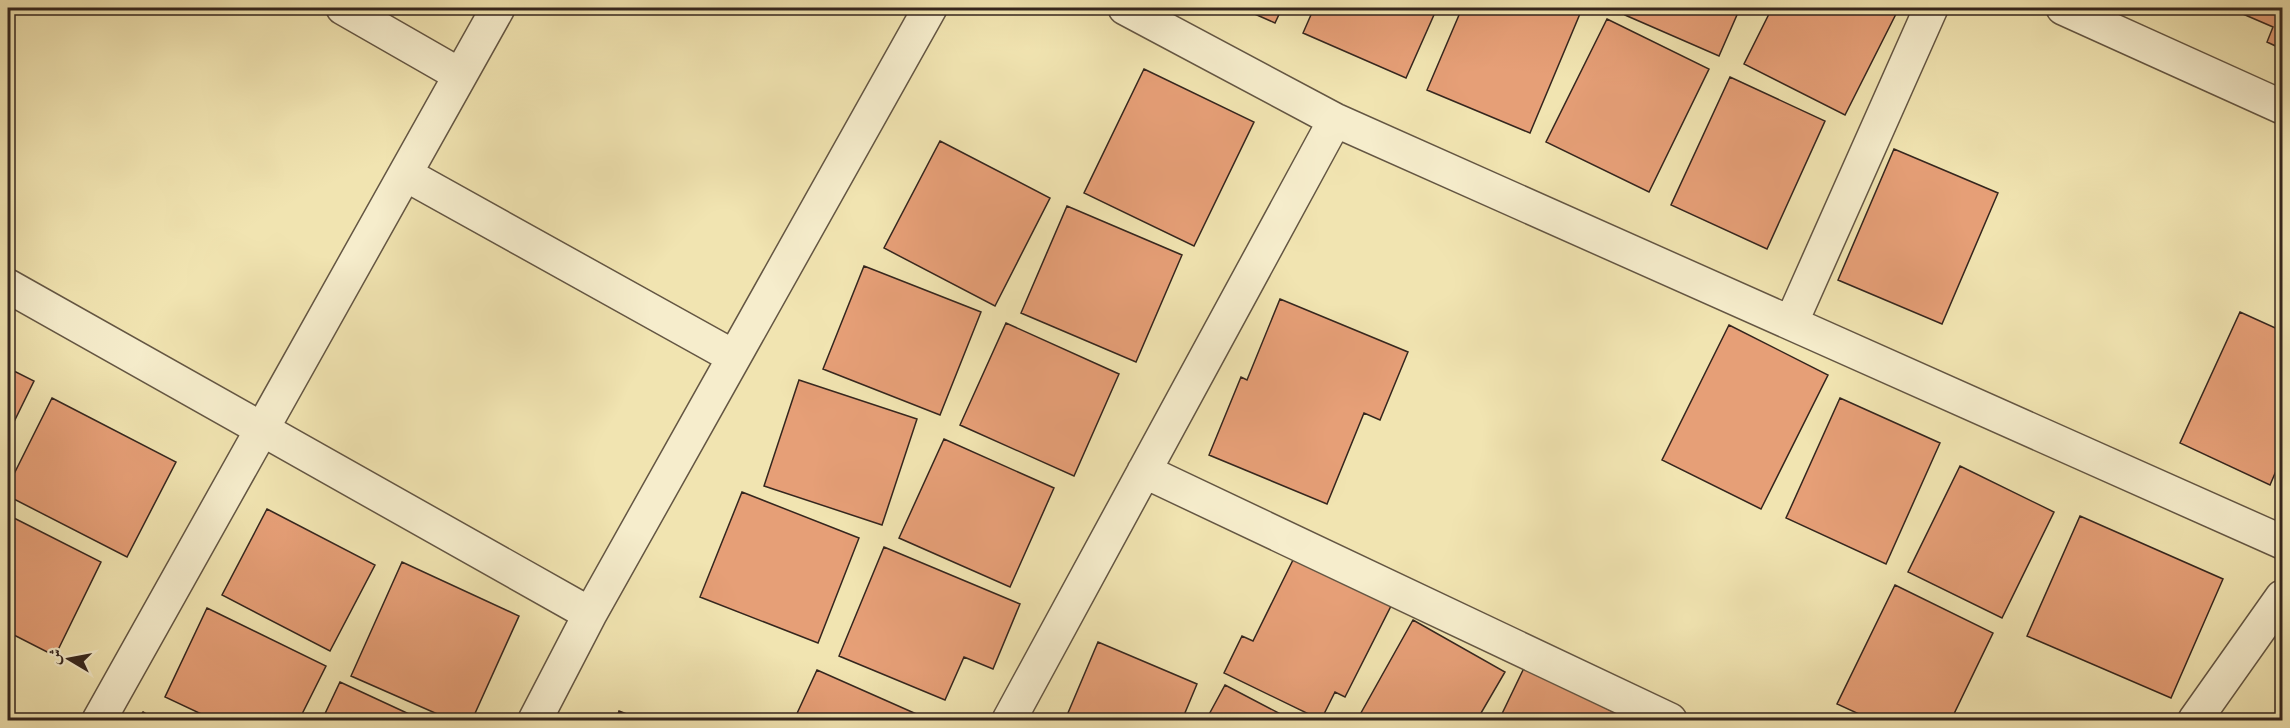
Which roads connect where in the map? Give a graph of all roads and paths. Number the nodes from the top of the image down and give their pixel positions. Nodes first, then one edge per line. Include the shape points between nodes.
1 (343, 8) edge
2 (498, 8) edge
3 (930, 8) edge
4 (1125, 8) edge
5 (1931, 8) edge
6 (2063, 8) edge
7 (460, 75) junction
8 (2283, 107) edge
9 (1335, 120) junction
10 (405, 174) junction
11 (8, 286) edge
12 (1791, 323) junction
13 (734, 357) junction
14 (263, 430) junction
15 (1144, 471) junction
16 (2283, 542) edge
17 (2283, 597) edge
18 (590, 615) junction
19 (99, 720) edge
20 (535, 720) edge
21 (1009, 720) edge
22 (1671, 720) edge
23 (2195, 720) edge

1 - 7 street
2 - 7 street
3 - 13 street
4 - 9 street
5 - 12 street
6 - 8 street
7 - 10 street
9 - 12 street
9 - 15 street
10 - 13 street
10 - 14 street
11 - 14 street
12 - 16 street
13 - 18 street
14 - 18 street
14 - 19 street
15 - 21 street
15 - 22 street
17 - 23 street
18 - 20 street

